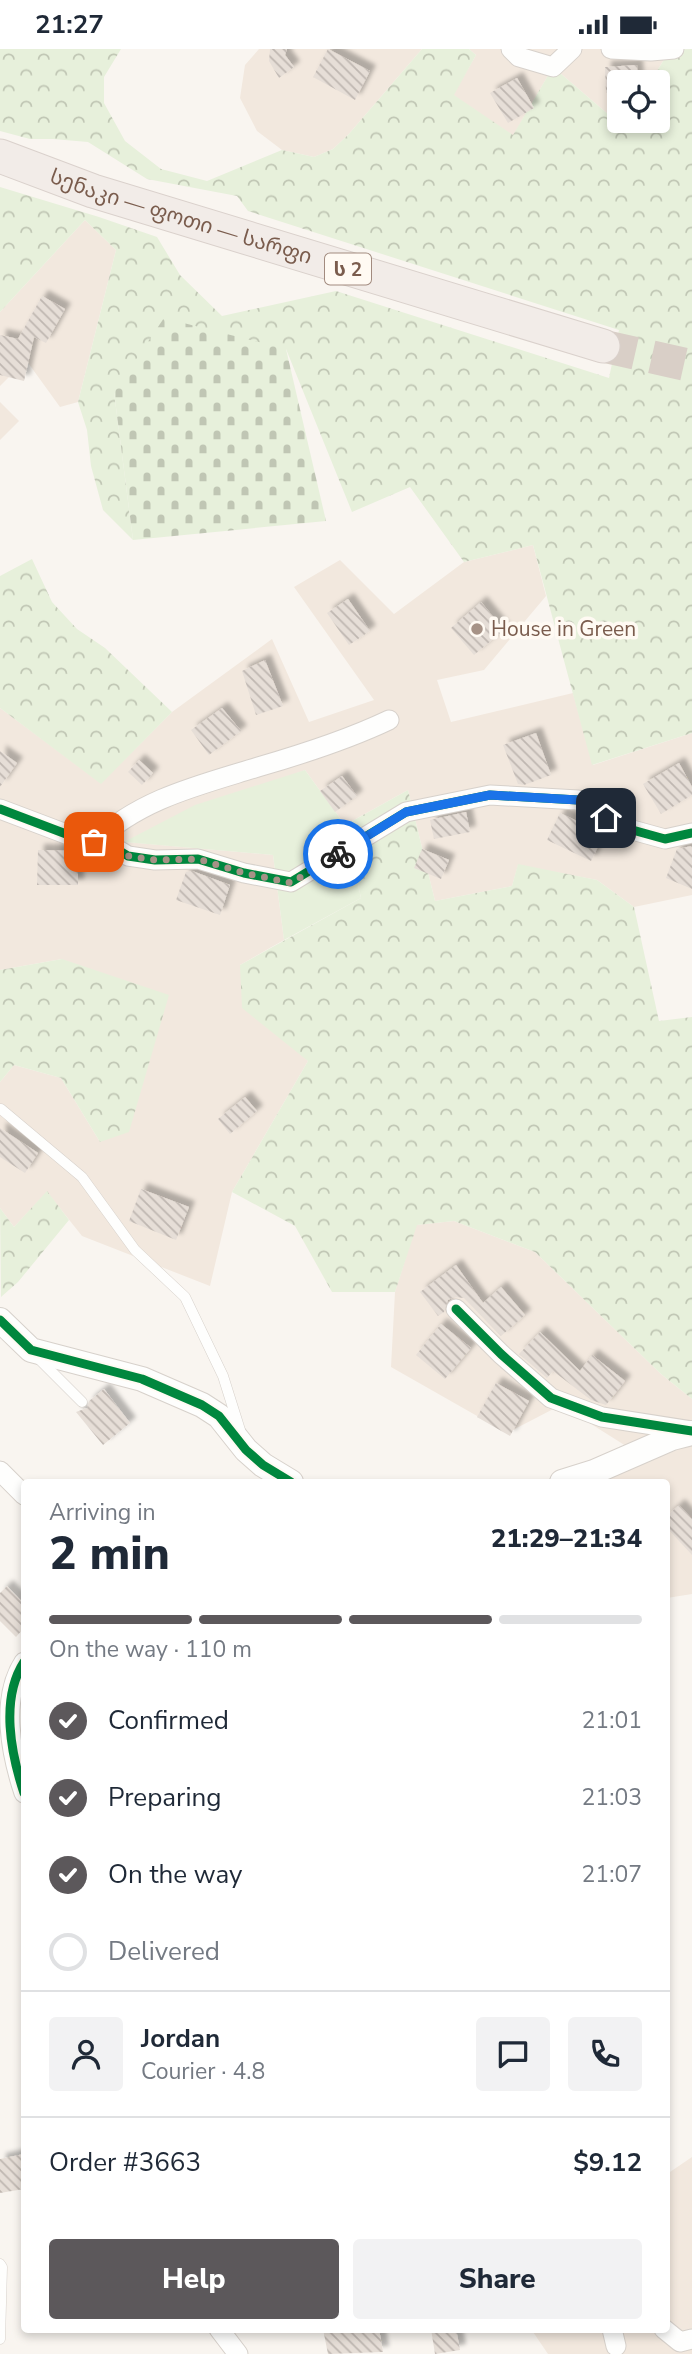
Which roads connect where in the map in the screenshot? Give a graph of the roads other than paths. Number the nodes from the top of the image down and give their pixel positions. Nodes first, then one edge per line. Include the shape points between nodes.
1 (511, 49) edge
2 (572, 49) edge
3 (611, 49) edge
4 (674, 49) edge
5 (0, 156) edge
6 (603, 346) tunnel mouth
7 (389, 720) dead end
8 (0, 809) edge
9 (692, 833) edge
10 (94, 842) junction
11 (1, 1109) edge
12 (456, 1309) dead end
13 (0, 1320) edge
14 (31, 1350) junction
15 (82, 1402) dead end
16 (692, 1432) edge
17 (246, 1450) junction
18 (0, 1471) edge
19 (286, 1479) edge
20 (572, 1479) edge
21 (21, 1492) edge
22 (21, 1670) edge
23 (21, 1781) edge
24 (0, 2264) edge
25 (222, 2333) edge
26 (669, 2333) edge
27 (0, 2339) edge
28 (692, 2339) edge
29 (238, 2354) edge

1 - 2 street via 519,57 553,67
3 - 4 street
5 - 6 highway, სენაკი — ფოთი — სარფი / ს 2 via 93,191
7 - 10 street via 355,736 156,800
8 - 10 street
9 - 10 street via 665,839 618,826 578,800 490,795 406,812 291,883 198,859 128,856
11 - 17 lane via 82,1177 135,1250 185,1297 223,1376
12 - 16 street via 551,1398 602,1417
13 - 14 street
14 - 15 lane
14 - 17 street via 179,1393 219,1416
16 - 20 street
17 - 19 street
18 - 21 street
22 - 23 street via 12,1690 10,1736
24 - 27 lane
25 - 29 street
26 - 28 street via 680,2342

